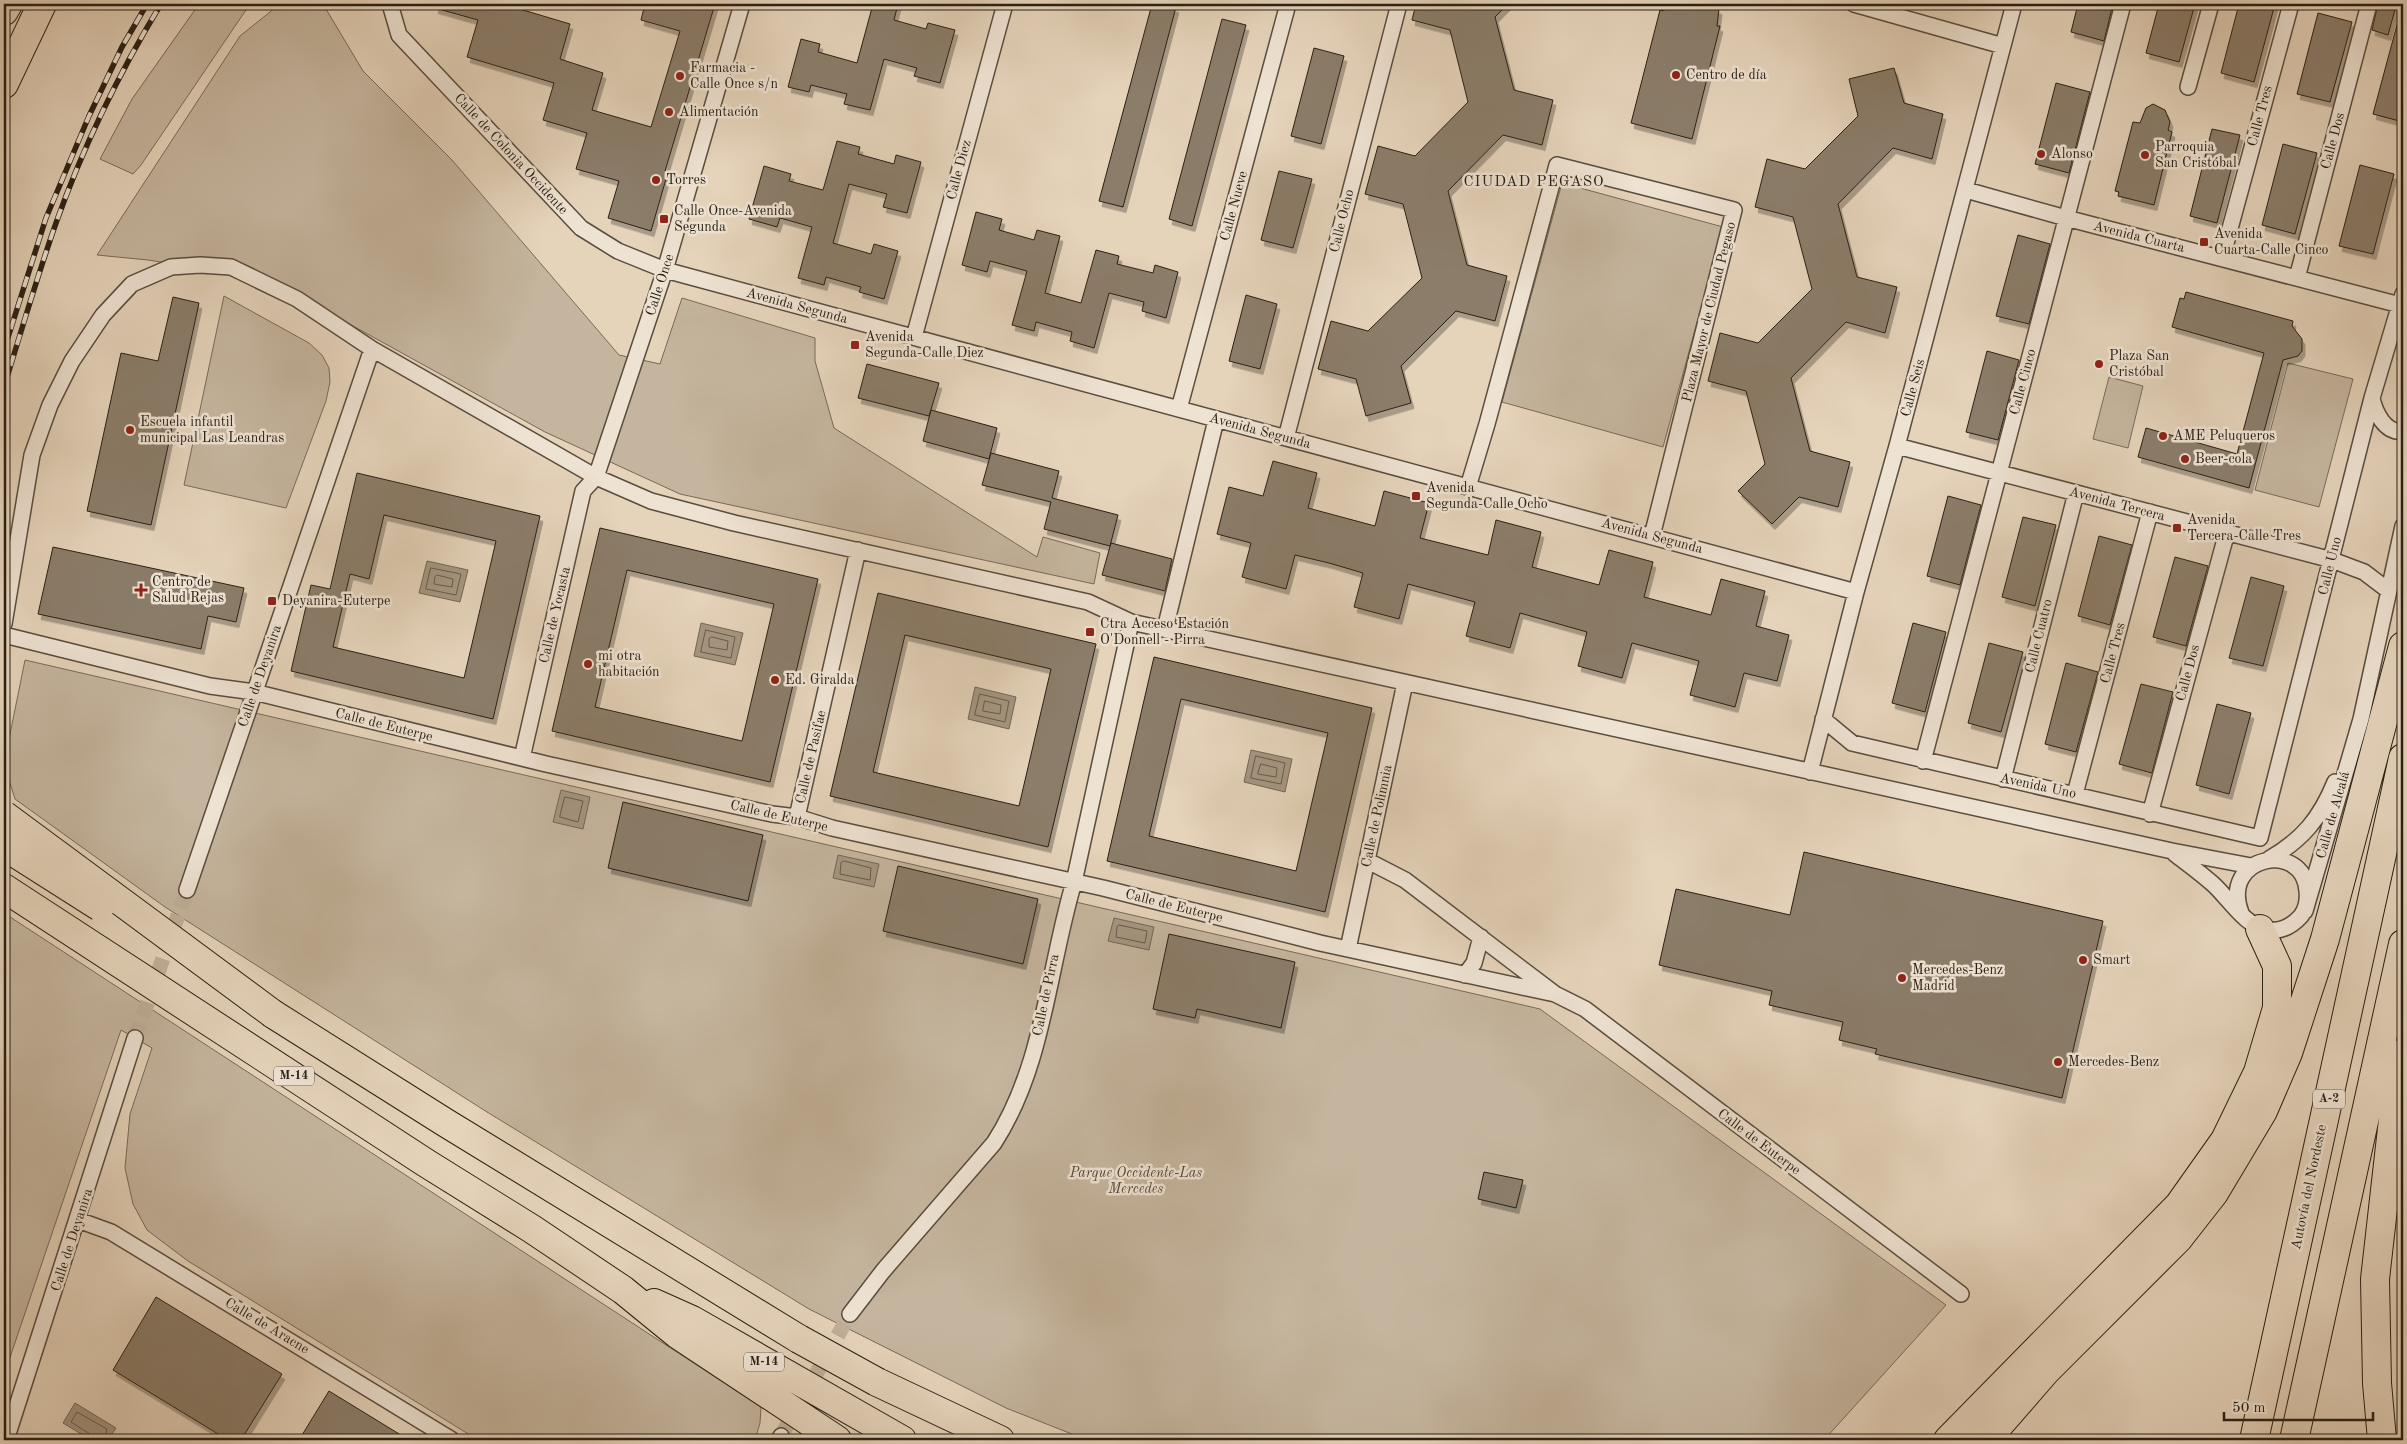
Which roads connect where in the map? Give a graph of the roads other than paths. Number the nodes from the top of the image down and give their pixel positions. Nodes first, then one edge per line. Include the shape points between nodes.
1 (8, 4) edge
2 (42, 4) edge
3 (390, 4) edge
4 (742, 4) edge
5 (1005, 4) edge
6 (1288, 4) edge
7 (1399, 4) edge
8 (1854, 4) edge
9 (2014, 4) edge
10 (2122, 4) edge
11 (2211, 4) edge
12 (2291, 4) edge
13 (2369, 4) edge
14 (4, 12) edge
15 (2003, 46) junction
16 (4, 84) edge
17 (2188, 87) dead end
18 (1966, 190) junction
19 (2066, 218) junction
20 (2222, 258) junction
21 (665, 270) junction
22 (2297, 278) junction
23 (2402, 299) edge
24 (914, 337) junction
25 (372, 349) junction
26 (2372, 398) junction
27 (1179, 409) junction
28 (1216, 420) junction
29 (2403, 431) edge
30 (1286, 438) junction
31 (1897, 446) junction
32 (1999, 473) junction
33 (596, 477) junction
34 (1468, 487) junction
35 (2076, 493) junction
36 (2150, 512) junction
37 (2403, 526) edge
38 (2227, 532) junction
39 (1652, 536) junction
40 (858, 550) junction
41 (2332, 560) junction
42 (2389, 591) junction
43 (1856, 592) junction
44 (1131, 622) junction
45 (4, 624) edge
46 (1165, 630) junction
47 (4, 635) edge
48 (2403, 646) edge
49 (1405, 682) junction
50 (254, 692) junction
51 (1823, 719) junction
52 (2361, 719) junction
53 (522, 758) junction
54 (2403, 758) edge
55 (1923, 761) junction
56 (1810, 772) junction
57 (2003, 779) junction
58 (2075, 794) junction
59 (2150, 814) junction
60 (4, 815) edge
61 (797, 817) junction
62 (2260, 838) joint
63 (4, 846) edge
64 (2172, 852) junction
65 (2269, 859) junction
66 (1368, 861) junction
67 (2251, 866) junction
68 (1074, 882) junction
69 (4, 888) edge
70 (187, 890) tunnel mouth
71 (2305, 911) junction
72 (2251, 921) junction
73 (1481, 937) junction
74 (2403, 945) edge
75 (1348, 949) junction
76 (2403, 958) edge
77 (1465, 975) junction
78 (1555, 994) junction
79 (273, 1014) junction
80 (135, 1038) tunnel mouth
81 (2403, 1053) edge
82 (78, 1220) junction
83 (623, 1290) junction
84 (1961, 1294) dead end
85 (850, 1314) tunnel mouth
86 (2046, 1371) junction
87 (877, 1382) junction
88 (6, 1440) edge
89 (452, 1440) edge
90 (836, 1440) edge
91 (902, 1440) edge
92 (956, 1440) edge
93 (1000, 1440) edge
94 (1948, 1440) edge
95 (1954, 1440) edge
96 (1986, 1440) edge
97 (2254, 1440) edge
98 (2294, 1440) edge
99 (2382, 1440) edge

1 - 14 highway
2 - 16 highway
3 - 21 street, Calle de Colonia Occidente via 399,35 581,228 618,251
4 - 21 street, Calle Once
5 - 24 street, Calle Diez
6 - 27 street, Calle Nueve
7 - 30 street, Calle Ocho
8 - 15 street
9 - 15 street, Calle Seis
10 - 19 street, Calle Cinco
11 - 17 street
12 - 20 street, Calle Tres
13 - 22 street, Calle Dos
15 - 18 street, Calle Seis
18 - 19 street, Avenida Cuarta
18 - 31 street, Calle Seis
19 - 20 street, Avenida Cuarta
19 - 32 street, Calle Cinco
20 - 22 street, Avenida Cuarta
21 - 24 street, Avenida Segunda
21 - 33 street, Calle Once
22 - 23 street, Avenida Cuarta
23 - 26 street, Calle Uno
24 - 27 street, Avenida Segunda
25 - 33 street
25 - 45 street via 297,299 231,267 171,267 132,284 92,330 50,405 32,454
25 - 50 street, Calle de Deyanira
26 - 29 street via 2375,413 2387,426
26 - 41 street, Calle Uno
27 - 28 street, Avenida Segunda
28 - 30 street, Avenida Segunda
28 - 46 street
30 - 34 street, Avenida Segunda
31 - 32 street, Avenida Tercera
31 - 43 street, Calle Seis
32 - 35 street, Avenida Tercera
32 - 55 street, Calle Cinco
33 - 40 street via 651,501
33 - 53 street, Calle de Yocasta via 584,491
34 - 39 street, Avenida Segunda
34 - 39 street, Plaza Mayor de Ciudad Pegaso via 1557,165 1734,210
35 - 36 street, Avenida Tercera
35 - 57 street, Calle Cuatro
36 - 38 street, Avenida Tercera
36 - 58 street, Calle Tres
37 - 42 street, Calle de Alcalá
38 - 41 street, Avenida Tercera
38 - 59 street, Calle Dos
39 - 43 street, Avenida Segunda
40 - 44 street via 1088,602
40 - 61 street, Calle de Pasifae
41 - 42 street, Avenida Tercera via 2364,572
41 - 62 street, Calle Uno
42 - 52 street, Calle de Alcalá
43 - 51 street, Calle Seis
44 - 46 street
44 - 68 street, Calle de Pirra
46 - 49 street
47 - 50 street, Calle de Euterpe via 210,686
48 - 86 highway via 2325,939 2288,1053 2262,1111 2214,1194 2178,1239
49 - 56 street
49 - 66 street, Calle de Polimnia
50 - 53 street, Calle de Euterpe
50 - 70 street, Calle de Deyanira
51 - 55 street, Avenida Uno via 1852,744
51 - 56 street, Calle Seis
52 - 65 street, Calle de Alcalá via 2330,794 2304,835
52 - 71 street, Calle de Alcalá
53 - 61 street, Calle de Euterpe
54 - 97 highway, Autovía del Nordeste / A-2
55 - 57 street, Avenida Uno
56 - 64 street
57 - 58 street, Avenida Uno
58 - 59 street, Avenida Uno
59 - 62 street, Avenida Uno
60 - 79 highway, bridge
61 - 68 street, Calle de Euterpe
63 - 79 highway, M-14, bridge
64 - 67 street
64 - 72 street via 2213,884
65 - 67 street
65 - 71 street via 2290,864 2300,872 2307,887
66 - 73 street, Calle de Euterpe via 1404,880
66 - 75 street, Calle de Polimnia
67 - 72 street via 2240,880 2237,891
68 - 75 street, Calle de Euterpe
68 - 85 street, Calle de Pirra via 1032,1058 1009,1120 994,1143
69 - 83 highway, M-14
71 - 72 street via 2294,924 2283,929
72 - 94 highway via 2277,966 2277,1008 2258,1072 2225,1140 2180,1205
73 - 77 street via 1474,963
73 - 78 street, Calle de Euterpe
74 - 76 highway
74 - 98 highway
75 - 77 street, Calle de Euterpe
77 - 78 street, Calle de Euterpe
78 - 84 street, Calle de Euterpe via 1585,1009
79 - 87 highway, M-14, bridge via 799,1339
80 - 82 street, Calle de Deyanira
81 - 99 highway via 2375,1279 2377,1384
82 - 88 street, Calle de Deyanira
82 - 89 street, Calle de Aracne via 111,1232
83 - 90 highway via 677,1334
83 - 91 highway, M-14 via 692,1320
86 - 95 highway
86 - 96 highway
87 - 92 highway, M-14 via 934,1428
87 - 93 highway

